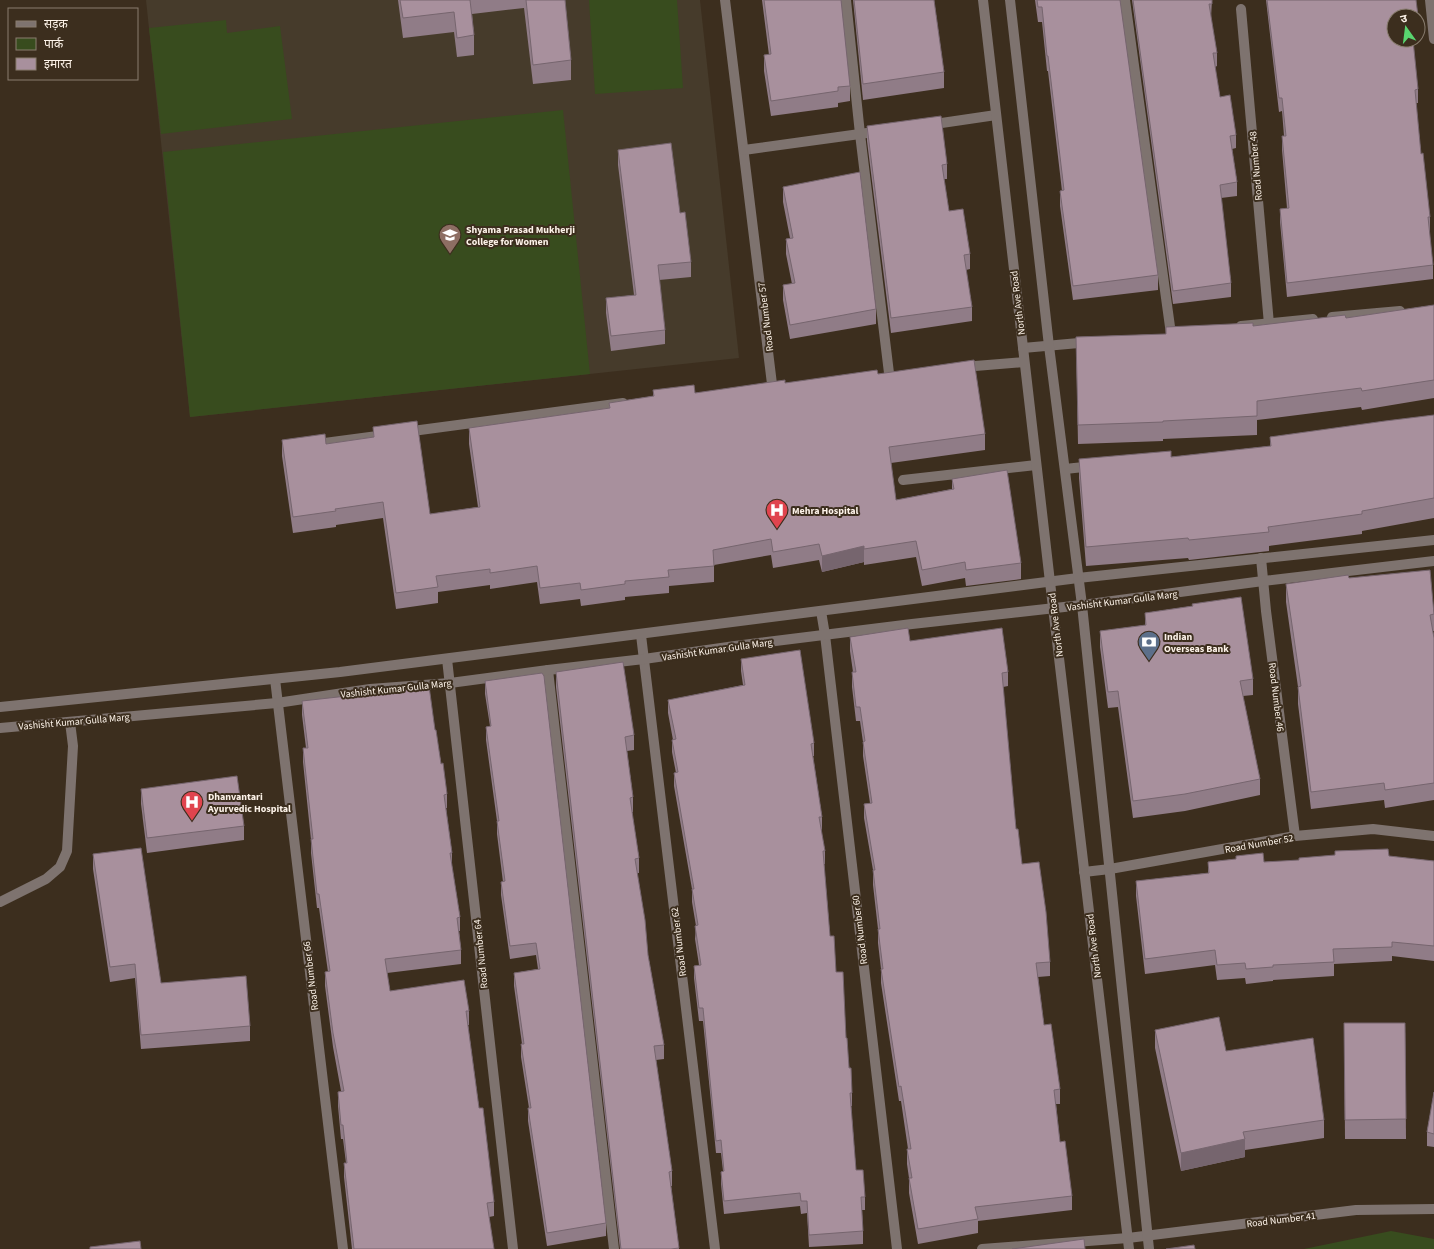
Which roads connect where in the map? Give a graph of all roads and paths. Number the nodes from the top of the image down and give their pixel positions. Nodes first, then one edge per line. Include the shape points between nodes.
1 (725, 0) edge
2 (846, 0) edge
3 (983, 0) edge
4 (1010, 0) edge
5 (1125, 0) edge
6 (1430, 0) edge
7 (1241, 9) dead end
8 (1434, 39) edge
9 (996, 115) junction
10 (922, 126) edge
11 (875, 132) edge
12 (860, 134) junction
13 (744, 150) junction
14 (1410, 310) edge
15 (1268, 324) junction
16 (1231, 328) edge
17 (1171, 334) edge
18 (1102, 341) edge
19 (1050, 346) junction
20 (1022, 348) junction
21 (1024, 362) junction
22 (951, 368) edge
23 (889, 374) edge
24 (772, 384) edge
25 (631, 402) edge
26 (317, 444) edge
27 (1036, 465) junction
28 (1107, 465) edge
29 (1065, 469) junction
30 (903, 480) dead end
31 (1434, 540) edge
32 (1261, 558) junction
33 (1434, 562) edge
34 (1078, 578) junction
35 (1050, 582) junction
36 (1263, 582) junction
37 (1082, 605) junction
38 (1053, 608) junction
39 (821, 611) junction
40 (641, 635) junction
41 (825, 635) junction
42 (447, 659) junction
43 (644, 659) junction
44 (548, 670) junction
45 (275, 679) junction
46 (450, 683) junction
47 (277, 703) junction
48 (0, 707) edge
49 (70, 722) junction
50 (0, 728) edge
51 (1295, 836) junction
52 (1434, 836) edge
53 (1110, 869) junction
54 (1084, 872) junction
55 (0, 902) edge
56 (1434, 1209) edge
57 (1148, 1236) junction
58 (1128, 1238) junction
59 (343, 1249) edge
60 (513, 1249) edge
61 (614, 1249) edge
62 (715, 1249) edge
63 (897, 1249) edge
64 (982, 1249) edge
65 (1129, 1249) edge
66 (1150, 1249) edge

1 - 13 street, Road Number 57
2 - 12 street
3 - 9 street, North Ave Road
4 - 19 street
5 - 17 street
6 - 8 street
7 - 15 street, Road Number 48
9 - 10 street
9 - 20 street, North Ave Road
11 - 12 street
12 - 13 street
12 - 23 street
13 - 24 street, Road Number 57
14 - 15 street
15 - 16 street
18 - 19 street
19 - 20 street
19 - 29 street
20 - 21 street, North Ave Road
21 - 22 street
21 - 27 street, North Ave Road
25 - 26 street
27 - 30 street
27 - 35 street, North Ave Road
28 - 29 street
29 - 34 street
31 - 32 street, Vashisht Kumar Gulla Marg
32 - 34 street, Vashisht Kumar Gulla Marg
32 - 36 street, Road Number 46
33 - 36 street, Vashisht Kumar Gulla Marg
34 - 35 street, Vashisht Kumar Gulla Marg
34 - 37 street
35 - 38 street, North Ave Road
35 - 39 street, Vashisht Kumar Gulla Marg
36 - 37 street, Vashisht Kumar Gulla Marg
36 - 51 street, Road Number 46
37 - 38 street, Vashisht Kumar Gulla Marg
37 - 53 street
38 - 41 street, Vashisht Kumar Gulla Marg
38 - 54 street, North Ave Road
39 - 40 street, Vashisht Kumar Gulla Marg
39 - 41 street, Road Number 60
40 - 42 street, Vashisht Kumar Gulla Marg
40 - 43 street, Road Number 62
41 - 43 street, Vashisht Kumar Gulla Marg
41 - 63 street, Road Number 60
42 - 45 street, Vashisht Kumar Gulla Marg
42 - 46 street, Road Number 64
43 - 44 street, Vashisht Kumar Gulla Marg
43 - 62 street, Road Number 62
44 - 46 street, Vashisht Kumar Gulla Marg
44 - 61 street
45 - 47 street, Road Number 66
45 - 48 street, Vashisht Kumar Gulla Marg
46 - 47 street, Vashisht Kumar Gulla Marg via 370,688
46 - 60 street, Road Number 64
47 - 49 street, Vashisht Kumar Gulla Marg
47 - 59 street, Road Number 66
49 - 50 street, Vashisht Kumar Gulla Marg
49 - 55 street via 73,746 67,851 60,868 46,879
51 - 52 street, Road Number 52 via 1373,829
51 - 53 street, Road Number 52
53 - 54 street, Road Number 52
53 - 57 street
54 - 58 street, North Ave Road
56 - 57 street, Road Number 41 via 1356,1210
57 - 58 street, Road Number 41
57 - 66 street
58 - 64 street, Road Number 41
58 - 65 street, North Ave Road

